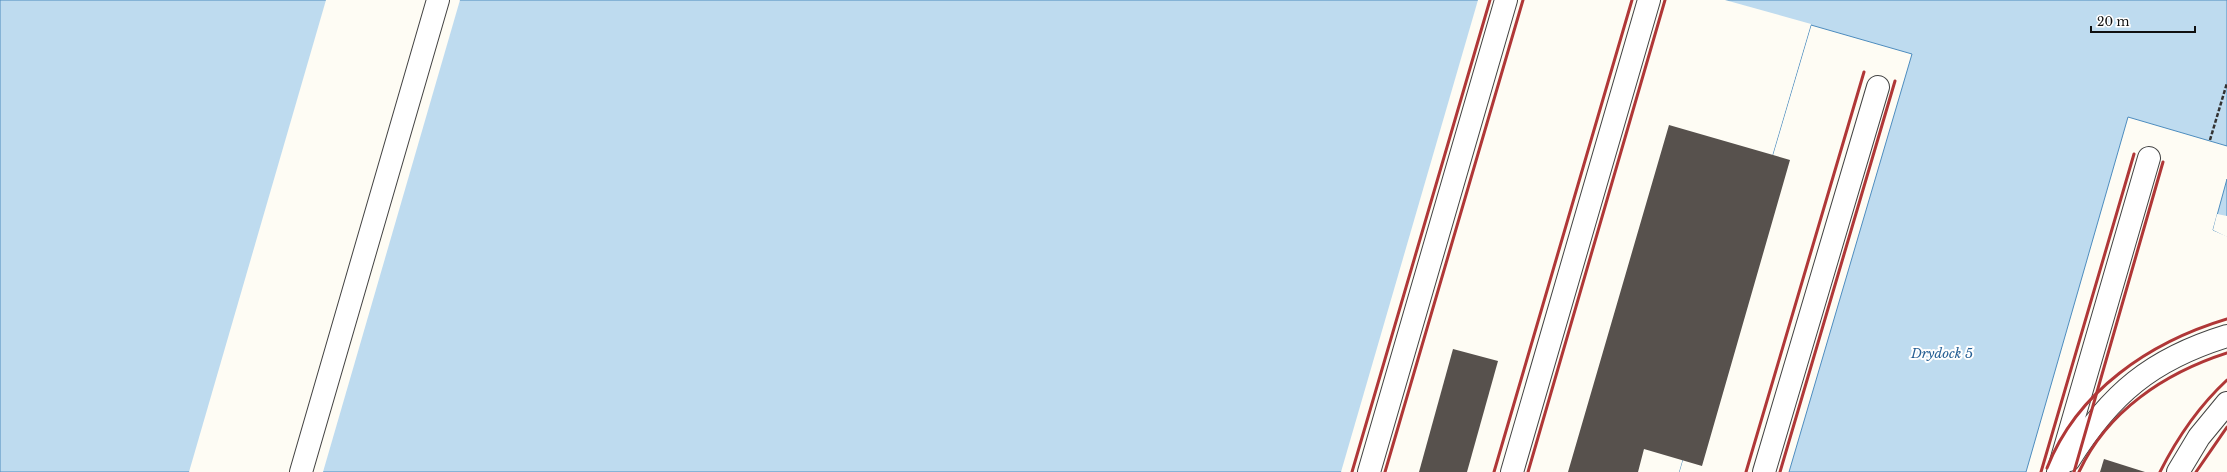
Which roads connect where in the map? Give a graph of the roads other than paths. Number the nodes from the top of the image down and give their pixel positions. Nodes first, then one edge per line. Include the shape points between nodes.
1 (438, 0) edge
2 (1506, 0) edge
3 (1649, 0) edge
4 (1878, 87) dead end
5 (2149, 158) dead end
6 (2227, 336) edge
7 (2227, 404) edge
8 (300, 472) edge
9 (1369, 472) edge
10 (1512, 472) edge
11 (1764, 472) edge
12 (2058, 472) edge
13 (2063, 472) edge
14 (2178, 472) edge

1 - 8 lane
2 - 9 lane
3 - 10 lane
4 - 11 lane
5 - 12 lane
6 - 13 lane via 2183,353 2148,371 2126,388 2085,434
7 - 14 lane via 2199,437

